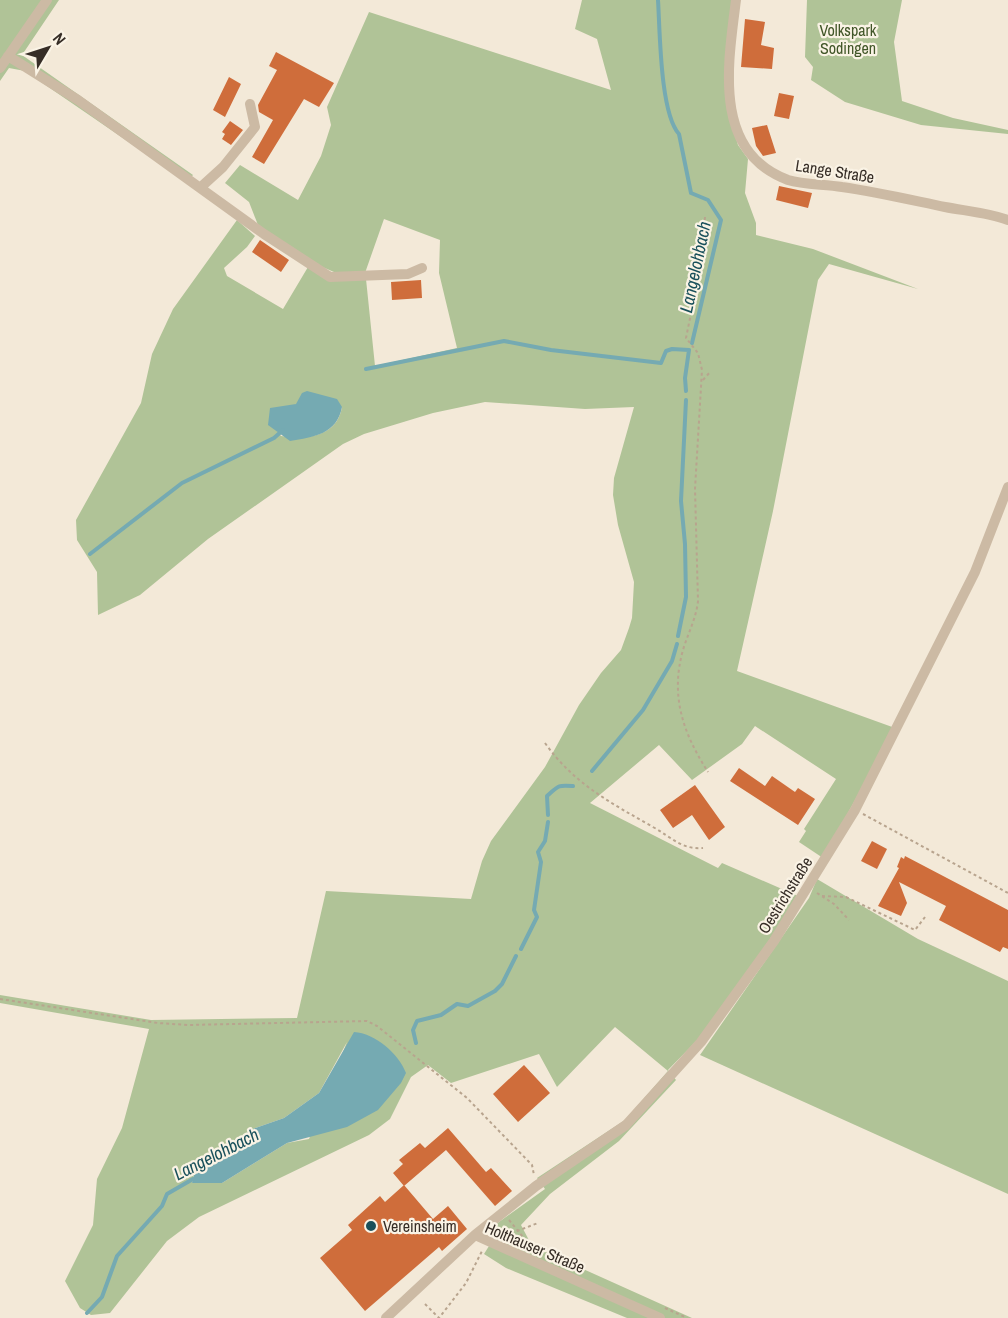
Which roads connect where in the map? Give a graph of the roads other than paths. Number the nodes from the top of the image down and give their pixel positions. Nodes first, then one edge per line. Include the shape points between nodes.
1 (47, 0) edge
2 (736, 0) edge
3 (8, 56) junction
4 (0, 68) edge
5 (250, 104) dead end
6 (201, 187) junction
7 (1008, 220) edge
8 (422, 268) dead end
9 (1008, 487) edge
10 (475, 1235) junction
11 (386, 1318) edge
12 (660, 1318) edge

1 - 3 street
2 - 7 street, Lange Straße via 730,60 734,123 740,142 762,167 791,181 844,187
3 - 4 street
3 - 6 street
5 - 6 street via 255,127
6 - 8 street via 330,277 408,274
9 - 10 street, Oestrichstraße via 975,572 855,810 774,941 701,1042 626,1125 536,1186
10 - 11 street, Holthauser Straße
10 - 12 street, Holthauser Straße

